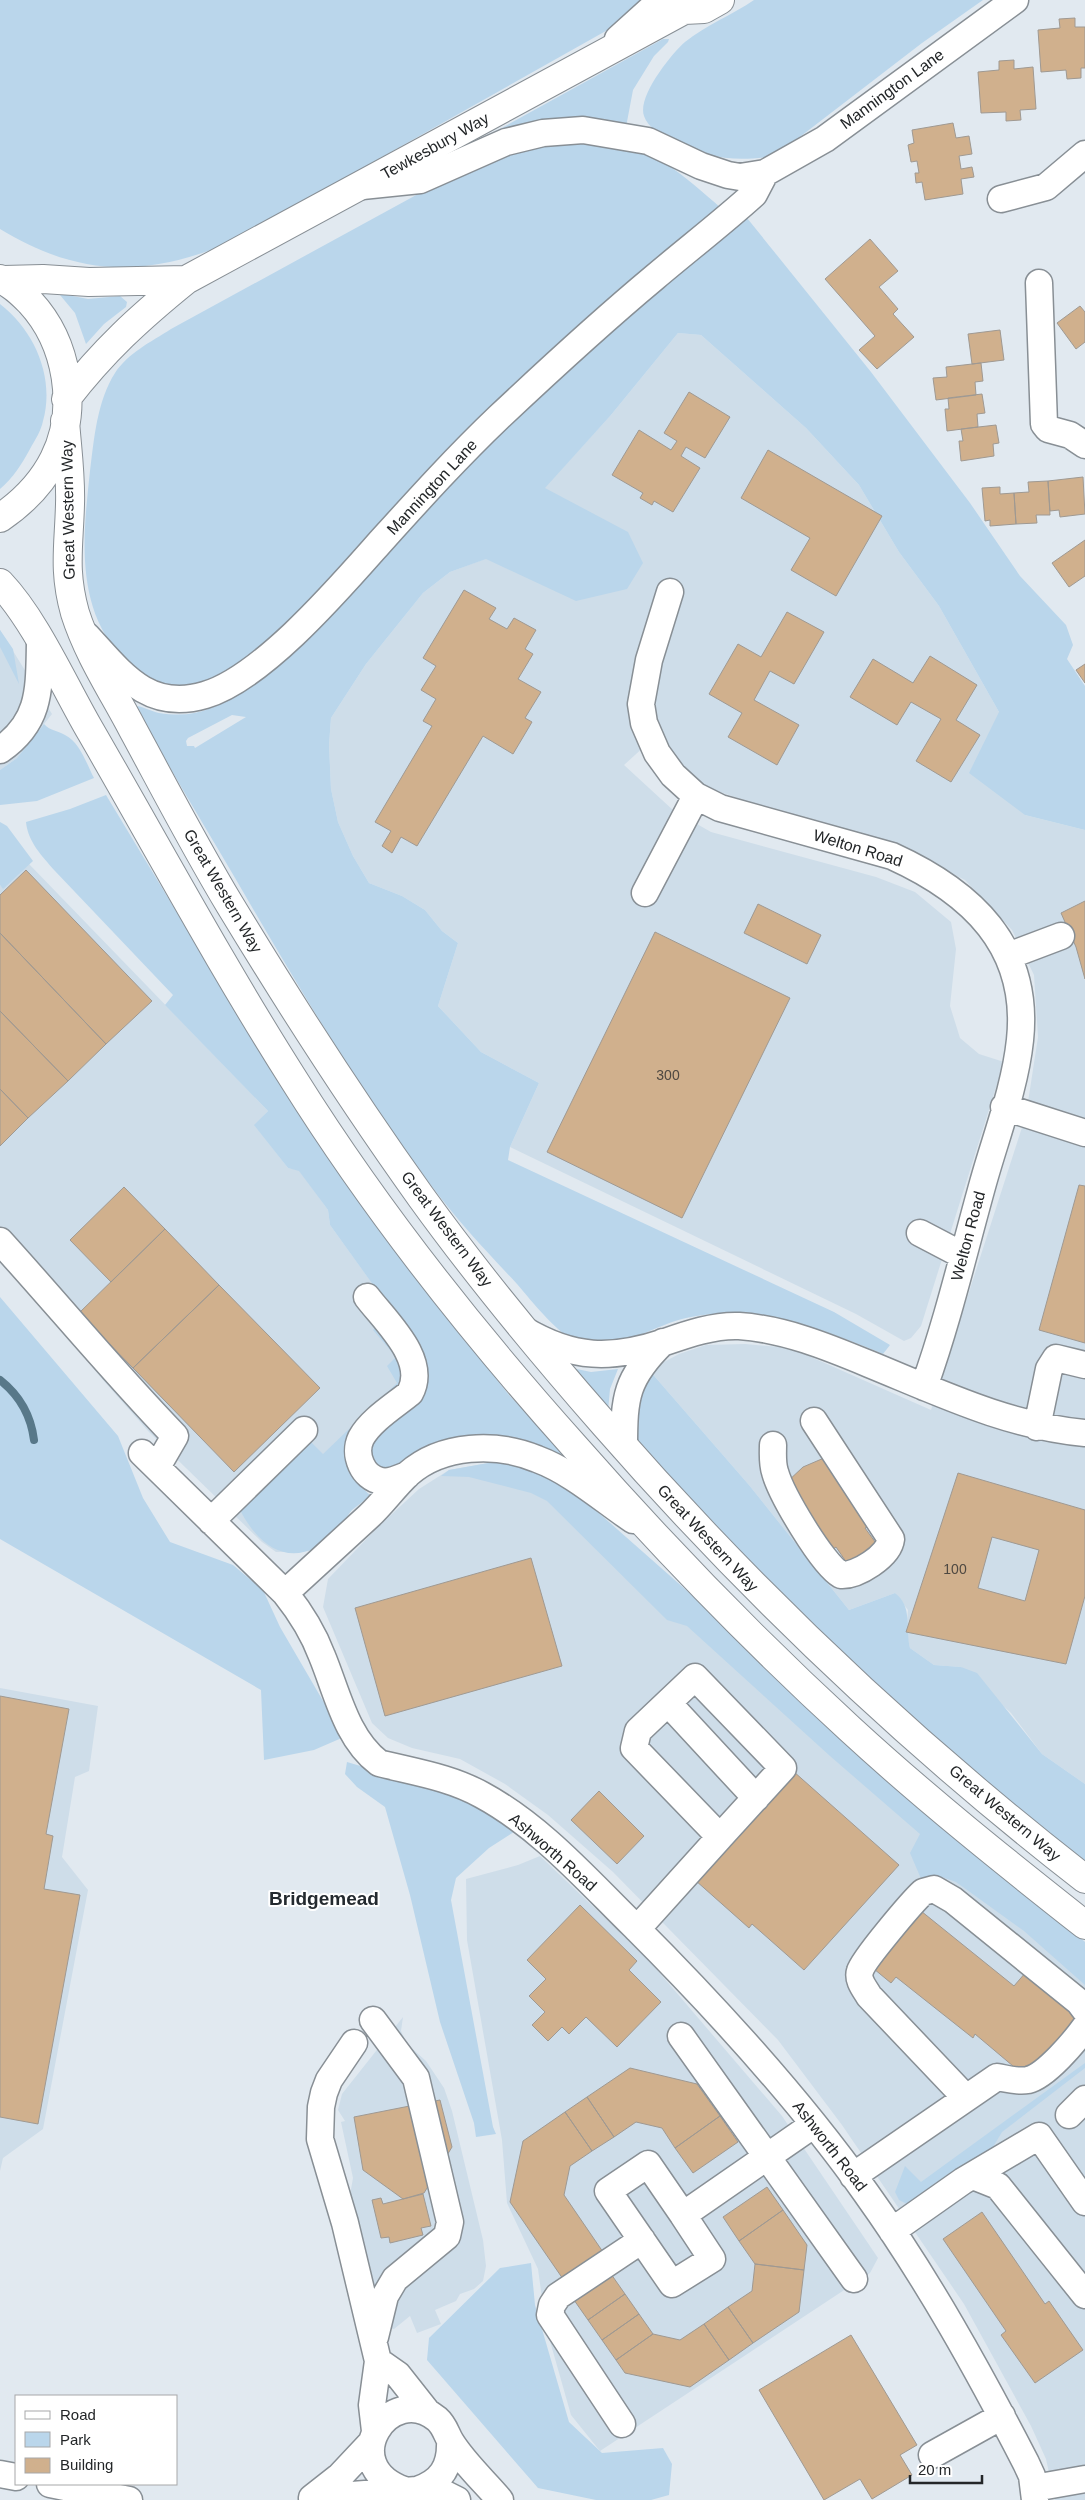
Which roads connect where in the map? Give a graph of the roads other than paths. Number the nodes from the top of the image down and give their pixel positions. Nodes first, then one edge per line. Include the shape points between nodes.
1 (720, 0) edge
2 (1015, 0) edge
3 (679, 3) edge
4 (1085, 154) edge
5 (765, 174) junction
6 (362, 186) junction
7 (1001, 199) dead end
8 (2, 280) edge
9 (186, 280) junction
10 (1039, 283) dead end
11 (66, 410) junction
12 (1085, 446) edge
13 (0, 518) edge
14 (0, 583) edge
15 (670, 592) dead end
16 (82, 630) junction
17 (40, 643) junction
18 (0, 750) edge
19 (696, 796) junction
20 (645, 893) dead end
21 (1061, 936) dead end
22 (1008, 956) junction
23 (1004, 1107) junction
24 (1085, 1133) edge
25 (920, 1233) dead end
26 (0, 1241) edge
27 (962, 1255) junction
28 (367, 1297) dead end
29 (523, 1330) junction
30 (663, 1342) junction
31 (1085, 1365) edge
32 (924, 1386) junction
33 (814, 1421) dead end
34 (1037, 1427) junction
35 (304, 1430) dead end
36 (1085, 1433) edge
37 (773, 1445) dead end
38 (624, 1446) junction
39 (407, 1475) junction
40 (211, 1521) junction
41 (656, 1537) junction
42 (285, 1593) junction
43 (668, 1703) junction
44 (756, 1798) junction
45 (720, 1837) junction
46 (1085, 1879) edge
47 (1085, 1925) edge
48 (636, 1929) junction
49 (1085, 2010) edge
50 (373, 2020) dead end
51 (1085, 2027) edge
52 (681, 2036) dead end
53 (354, 2043) dead end
54 (966, 2098) junction
55 (813, 2125) junction
56 (767, 2159) junction
57 (977, 2173) junction
58 (854, 2176) junction
59 (1085, 2202) edge
60 (682, 2215) junction
61 (892, 2231) junction
62 (642, 2240) junction
63 (854, 2279) dead end
64 (1085, 2295) edge
65 (376, 2352) junction
66 (428, 2413) junction
67 (1002, 2416) junction
68 (622, 2424) dead end
69 (373, 2437) junction
70 (450, 2441) junction
71 (932, 2455) dead end
72 (0, 2474) edge
73 (15, 2477) edge
74 (1085, 2479) edge
75 (55, 2485) edge
76 (429, 2486) junction
77 (404, 2490) junction
78 (1035, 2494) edge
79 (311, 2499) edge
80 (129, 2500) edge
81 (457, 2500) edge
82 (500, 2500) edge

1 - 3 main road, Tewkesbury Way via 704,9
2 - 5 street, Mannington Lane via 808,149
3 - 6 main road, Tewkesbury Way via 597,58
4 - 7 street via 1046,186
5 - 6 street, Mannington Lane via 728,176 648,141 583,130 543,133 506,142 420,180
5 - 16 street, Mannington Lane via 754,194 585,337 497,419 444,472 341,586 300,627 243,675 206,695 181,698 150,694 123,675
6 - 9 main road, Tewkesbury Way
8 - 9 main road, Tewkesbury Way
8 - 11 main road, Great Western Way via 25,297 49,327 62,356
9 - 11 main road, Tewkesbury Way via 111,344
10 - 12 street via 1044,424 1048,429 1070,435
11 - 13 main road via 58,450 43,477 20,503
11 - 16 main road, Great Western Way via 70,503 66,558 70,592
14 - 17 main road
15 - 19 street, Welton Road via 649,660 641,704 644,723 657,753
16 - 29 main road, Great Western Way via 182,822 281,988 422,1199
17 - 18 street via 38,692 32,714 20,735
17 - 41 main road via 261,1025 350,1164 483,1342
19 - 20 street
19 - 22 street, Welton Road via 720,808 892,856 915,866 970,904 986,920
21 - 22 street
22 - 23 street, Welton Road via 1019,986 1021,1014 1020,1040
23 - 24 street
23 - 27 street, Welton Road
25 - 27 street
26 - 40 street, Ashworth Road via 175,1436 150,1460
27 - 32 street, Welton Road
28 - 39 street via 409,1352 415,1371 410,1394 361,1439 358,1447 360,1460 367,1474 381,1481 388,1482
29 - 30 street via 562,1349 595,1355 627,1352
29 - 38 main road, Great Western Way
30 - 32 street via 720,1327 760,1329 814,1342
30 - 38 street via 631,1382 625,1402
31 - 34 street via 1056,1358 1049,1369
32 - 34 street
33 - 37 street via 891,1539 882,1555 853,1574 841,1575 827,1563 787,1500 774,1469
34 - 36 street
35 - 40 street
38 - 46 main road, Great Western Way via 745,1577 853,1684
39 - 41 street via 429,1459 450,1452 477,1449 513,1452 537,1458 564,1472
39 - 42 street via 370,1515
40 - 42 street, Ashworth Road
41 - 47 main road via 850,1730
42 - 48 street, Ashworth Road via 307,1623 348,1722 369,1756 379,1763 452,1781 514,1815 570,1863
43 - 44 street
43 - 44 street via 696,1677 783,1768
43 - 45 street via 638,1731 634,1748
44 - 45 street
45 - 48 street
48 - 55 street, Ashworth Road via 701,1993
49 - 54 street via 953,1900 934,1889 923,1892 868,1959 860,1972 860,1982 869,1996
50 - 65 street via 416,2078 450,2222 447,2236 395,2279 386,2296
51 - 54 street via 1075,2042 1030,2080 1013,2081 997,2077
52 - 56 street
53 - 65 street via 324,2093 320,2139 345,2223
54 - 58 street
55 - 56 street
55 - 58 street, Ashworth Road
56 - 60 street
56 - 63 street
57 - 59 street via 1039,2136
57 - 61 street
57 - 64 street via 998,2186
58 - 61 street, Ashworth Road
60 - 62 street via 712,2259 672,2284
60 - 62 street via 648,2164 608,2191
61 - 67 street, Ashworth Road via 971,2358
62 - 68 street via 558,2296 550,2315
65 - 66 street
65 - 69 street
66 - 69 street via 404,2410 382,2421
66 - 70 street via 446,2429
67 - 71 street
67 - 78 street, Ashworth Road via 1026,2463
69 - 77 street via 374,2467 391,2486
69 - 79 street via 350,2466
70 - 76 street via 451,2455 447,2467
70 - 82 street
72 - 73 street
74 - 78 street
75 - 80 street
76 - 77 street
76 - 81 street
77 - 79 street

